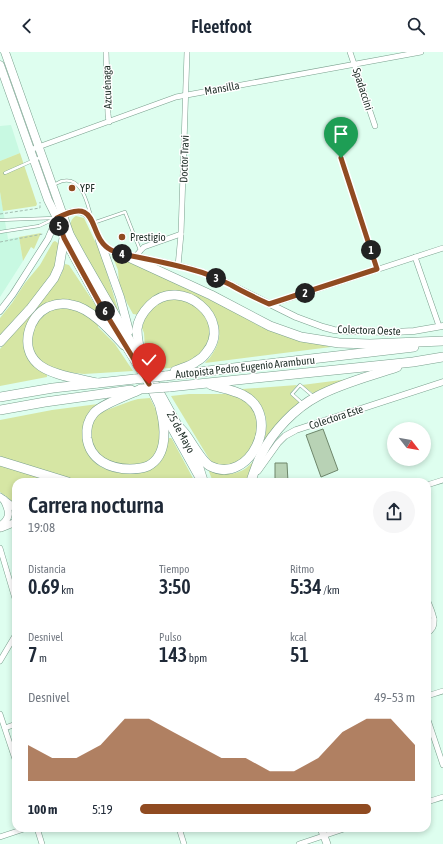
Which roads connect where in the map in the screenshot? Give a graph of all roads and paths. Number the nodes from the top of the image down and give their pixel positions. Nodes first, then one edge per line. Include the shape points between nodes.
1 (5, 52) edge
2 (106, 52) edge
3 (187, 52) edge
4 (350, 52) edge
5 (421, 52) edge
6 (354, 64) junction
7 (0, 65) edge
8 (186, 95) junction
9 (109, 122) junction
10 (375, 126) dead end
11 (39, 147) junction
12 (30, 150) junction
13 (42, 157) junction
14 (341, 158) dead end
15 (34, 160) junction
16 (5, 173) dead end
17 (53, 185) junction
18 (40, 208) dead end
19 (0, 214) edge
20 (60, 217) junction
21 (0, 220) edge
22 (94, 224) junction
23 (0, 232) edge
24 (47, 233) dead end
25 (181, 234) junction
26 (64, 238) junction
27 (100, 241) junction
28 (0, 242) edge
29 (443, 248) edge
30 (140, 250) junction
31 (124, 255) junction
32 (136, 256) junction
33 (415, 257) junction
34 (178, 266) junction
35 (377, 269) junction
36 (269, 304) junction
37 (0, 311) edge
38 (441, 326) edge
39 (0, 342) edge
40 (443, 342) edge
41 (129, 345) junction
42 (443, 357) edge
43 (143, 362) junction
44 (413, 362) junction
45 (165, 376) junction
46 (443, 382) edge
47 (97, 383) junction
48 (204, 383) junction
49 (141, 389) junction
50 (0, 397) edge
51 (315, 398) junction
52 (304, 404) junction
53 (160, 407) junction
54 (0, 410) edge
55 (178, 426) junction
56 (0, 461) edge
57 (55, 478) edge
58 (200, 478) edge
59 (202, 478) edge
60 (252, 478) edge
61 (253, 478) edge
62 (443, 480) edge
63 (431, 484) edge
64 (2, 498) edge
65 (12, 506) edge
66 (12, 523) edge
67 (0, 527) edge
68 (0, 548) edge
69 (12, 588) edge
70 (431, 610) edge
71 (434, 619) junction
72 (431, 623) edge
73 (431, 630) edge
74 (12, 641) edge
75 (0, 661) edge
76 (443, 691) edge
77 (431, 695) edge
78 (0, 714) edge
79 (12, 725) edge
80 (5, 728) junction
81 (431, 728) edge
82 (12, 750) edge
83 (443, 765) edge
84 (443, 797) edge
85 (431, 801) edge
86 (15, 832) edge
87 (38, 832) edge
88 (180, 832) edge
89 (322, 832) edge
90 (336, 832) edge
91 (324, 836) junction
92 (0, 837) edge
93 (42, 844) edge
94 (184, 844) edge
95 (299, 844) edge
96 (327, 844) edge

1 - 11 main road
2 - 9 street, Azcuénaga
3 - 8 street, Doctor Travi
4 - 6 street, Spadaccini
5 - 6 street, Mansilla
6 - 8 street, Mansilla
6 - 10 street, Spadaccini
7 - 12 main road
8 - 9 street, Mansilla
8 - 25 street, Doctor Travi
9 - 11 street, Mansilla
11 - 12 street, Mansilla
11 - 13 main road
12 - 15 main road
13 - 15 lane
13 - 17 main road
14 - 35 street
15 - 16 lane
15 - 20 main road via 48,200
17 - 20 main road
17 - 22 lane via 62,181 78,184
18 - 19 path
20 - 21 lane
20 - 22 street via 80,211
20 - 23 lane via 39,226
20 - 26 main road, 25 de Mayo
20 - 37 street
20 - 41 main road, 25 de Mayo
22 - 27 street
22 - 30 lane via 125,212
24 - 28 path
25 - 30 street
25 - 34 street, Doctor Travi
26 - 39 highway via 59,267 54,278
26 - 41 main road, 25 de Mayo via 100,304
27 - 31 street, Colectora Oeste via 107,248
27 - 41 main road via 120,297
29 - 33 street
30 - 32 street
31 - 32 street, Colectora Oeste
31 - 40 highway via 211,295 270,326 301,337 339,343
32 - 34 street, Colectora Oeste
33 - 35 street
33 - 38 street
34 - 36 street, Colectora Oeste via 213,276
35 - 36 street
36 - 38 street, Colectora Oeste via 296,318 334,330 394,332
40 - 45 highway, Autopista Pedro Eugenio Aramburu
41 - 43 main road, 25 de Mayo
41 - 47 highway via 95,317 73,305 56,304 40,312 30,327 27,343 29,352 37,363 48,371
41 - 53 main road, 25 de Mayo
42 - 44 highway, Autopista Pedro Eugenio Aramburu
43 - 45 highway via 137,330 146,309 159,298 174,295 181,295 198,303 211,317 214,325 210,348 198,361
43 - 55 main road, 25 de Mayo
44 - 48 highway, Autopista Pedro Eugenio Aramburu
44 - 51 highway via 340,386
45 - 47 highway, Autopista Pedro Eugenio Aramburu, bridge
46 - 61 street, Colectora Este via 296,430 278,443
47 - 50 highway, Autopista Pedro Eugenio Aramburu
48 - 49 highway, Autopista Pedro Eugenio Aramburu, bridge
48 - 55 highway via 234,391 252,401 261,415 262,424 255,448 239,466 221,470 205,461
49 - 53 highway via 104,406 90,417 87,439 96,458 124,469 142,468 152,463 163,444 163,418
49 - 54 highway, Autopista Pedro Eugenio Aramburu
51 - 52 highway
51 - 52 lane via 300,385 292,394
52 - 60 highway via 270,439
53 - 58 main road, 25 de Mayo
55 - 59 main road, 25 de Mayo via 198,463
56 - 57 highway
62 - 63 street
64 - 65 main road
64 - 67 main road via 9,514
66 - 67 main road
68 - 69 street
70 - 71 street
71 - 72 street
71 - 73 street
74 - 75 street
76 - 77 street
78 - 80 street
79 - 80 street
80 - 82 street
81 - 83 street
84 - 85 street
86 - 92 street
87 - 93 street
88 - 94 street
89 - 91 main road
90 - 91 street
91 - 95 street
91 - 96 main road

